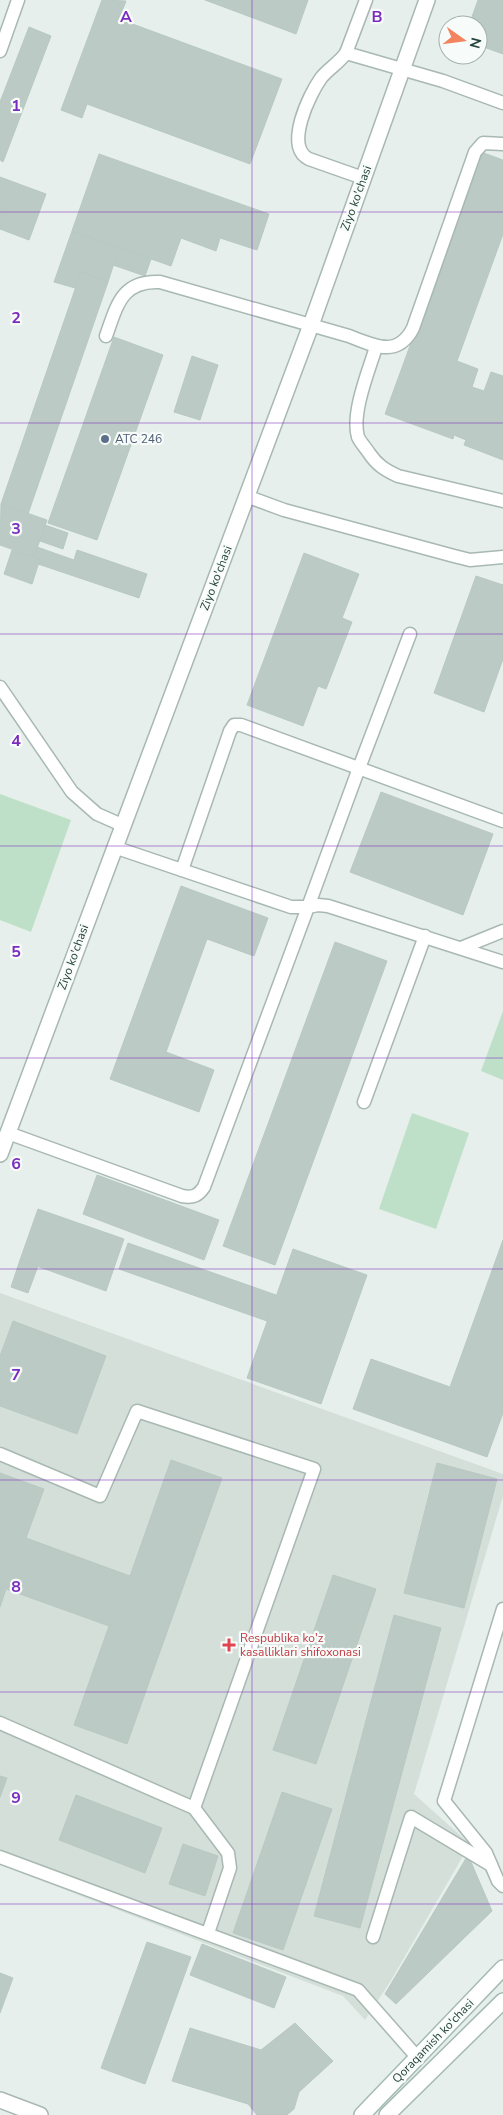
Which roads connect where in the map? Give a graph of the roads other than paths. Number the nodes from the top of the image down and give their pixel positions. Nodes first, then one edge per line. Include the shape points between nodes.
1 (18, 0) edge
2 (366, 0) edge
3 (427, 0) edge
4 (0, 51) edge
5 (346, 53) junction
6 (402, 70) junction
7 (503, 103) edge
8 (503, 144) edge
9 (363, 178) junction
10 (311, 325) junction
11 (106, 336) dead end
12 (376, 347) junction
13 (246, 496) junction
14 (503, 501) edge
15 (503, 556) edge
16 (410, 634) dead end
17 (0, 687) edge
18 (5, 705) edge
19 (359, 768) junction
20 (503, 821) edge
21 (122, 825) junction
22 (114, 847) junction
23 (182, 870) junction
24 (308, 907) junction
25 (503, 931) edge
26 (425, 936) junction
27 (461, 948) junction
28 (503, 962) edge
29 (364, 1102) dead end
30 (8, 1133) junction
31 (0, 1154) edge
32 (0, 1454) edge
33 (503, 1609) edge
34 (0, 1723) edge
35 (194, 1808) junction
36 (0, 1857) edge
37 (490, 1865) junction
38 (503, 1886) edge
39 (208, 1933) junction
40 (373, 1937) dead end
41 (503, 1968) edge
42 (503, 2001) edge
43 (417, 2057) junction
44 (0, 2100) edge
45 (40, 2115) edge
46 (362, 2115) edge
47 (387, 2115) edge

1 - 4 lane
2 - 5 lane
3 - 6 street, Ziyo ko'chasi
5 - 6 lane
5 - 9 lane via 315,89 300,124 298,148 309,159
6 - 7 lane
6 - 9 street, Ziyo ko'chasi
8 - 12 lane via 483,143 475,152 408,338 395,346
9 - 10 street, Ziyo ko'chasi
10 - 11 lane via 160,282 145,281 130,288 121,298
10 - 12 lane
10 - 13 street, Ziyo ko'chasi
12 - 14 lane via 356,422 358,437 373,458 384,470 398,476
13 - 15 lane via 284,510 470,560
13 - 21 street, Ziyo ko'chasi
16 - 19 lane
17 - 18 lane
18 - 21 lane via 72,792 97,814
19 - 20 lane
19 - 23 lane via 234,725
19 - 24 lane
21 - 22 street, Ziyo ko'chasi
22 - 23 lane
22 - 30 street, Ziyo ko'chasi
23 - 24 lane via 290,907
24 - 26 lane via 328,906
24 - 30 lane via 200,1194 192,1198 182,1196
25 - 27 lane
26 - 27 lane
26 - 29 lane
27 - 28 lane
30 - 31 street, Ziyo ko'chasi
32 - 35 lane via 100,1496 137,1411 314,1469
33 - 37 lane via 444,1801 486,1853
34 - 35 lane
35 - 39 lane via 228,1853 230,1868
36 - 39 lane
37 - 38 lane
37 - 40 lane via 411,1817
39 - 43 lane via 358,1990
41 - 43 street, Qoraqamish ko'chasi
42 - 47 street, Qoraqamish ko'chasi
43 - 46 street, Qoraqamish ko'chasi
44 - 45 street

